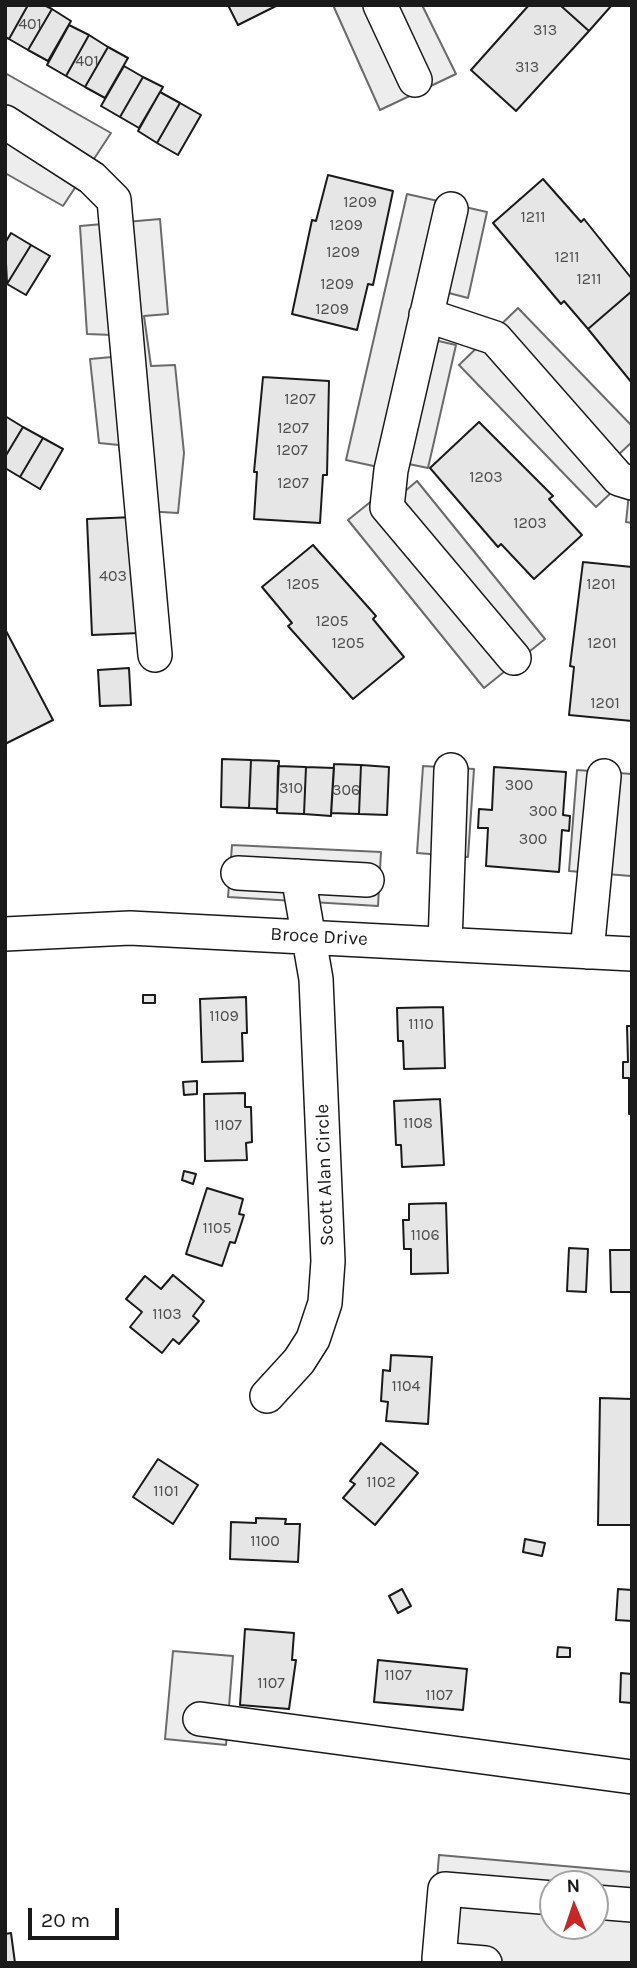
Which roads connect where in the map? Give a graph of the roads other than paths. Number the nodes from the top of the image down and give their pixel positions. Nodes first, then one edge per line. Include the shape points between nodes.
1 (380, 5) edge
2 (415, 79) dead end
3 (5, 122) edge
4 (451, 209) dead end
5 (426, 314) junction
6 (632, 483) edge
7 (155, 655) dead end
8 (513, 658) dead end
9 (451, 770) dead end
10 (604, 776) dead end
11 (238, 873) dead end
12 (298, 876) junction
13 (367, 880) dead end
14 (5, 934) edge
15 (309, 937) junction
16 (445, 944) junction
17 (587, 952) junction
18 (632, 954) edge
19 (267, 1396) dead end
20 (200, 1719) dead end
21 (632, 1777) edge
22 (539, 1897) edge
23 (609, 1903) edge
24 (632, 1905) edge
25 (485, 1963) edge

1 - 2 street
3 - 7 street via 92,178 114,200
4 - 5 street
5 - 6 street via 495,338 619,479
5 - 8 street via 387,507
9 - 16 street
10 - 17 street
11 - 12 street
12 - 13 street
12 - 15 street, Scott Alan Circle
14 - 15 street, Broce Drive via 130,928
15 - 16 street, Broce Drive
15 - 19 street, Scott Alan Circle via 316,979 327,1213 325,1303 313,1339
16 - 17 street, Broce Drive
17 - 18 street, Broce Drive
20 - 21 street
22 - 25 street via 445,1889 439,1959
23 - 24 street

